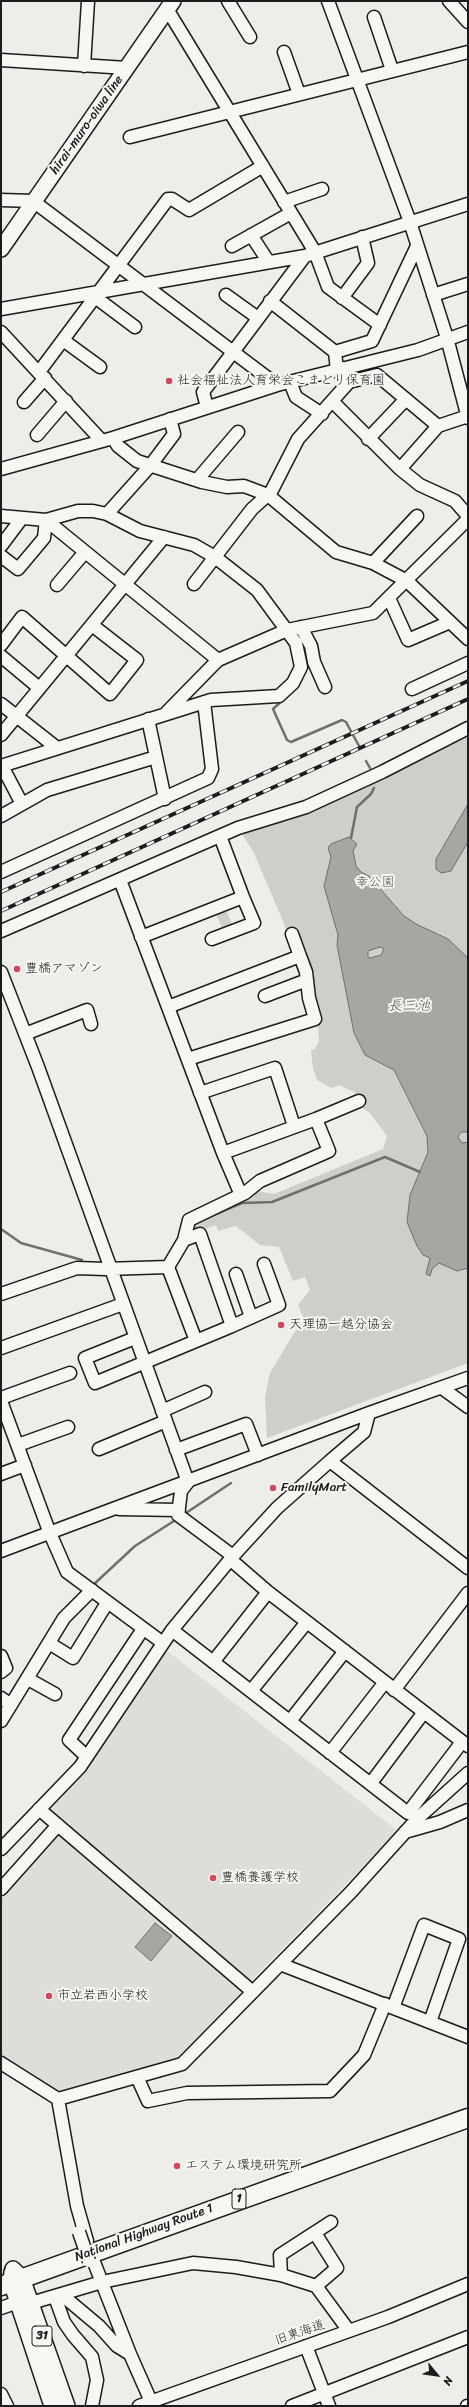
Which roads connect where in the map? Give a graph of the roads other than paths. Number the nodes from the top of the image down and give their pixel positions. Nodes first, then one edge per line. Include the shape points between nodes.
1 (88, 1) edge
2 (228, 1) edge
3 (328, 1) edge
4 (449, 1) edge
5 (170, 5) edge
6 (374, 17) dead end
7 (468, 22) edge
8 (250, 37) dead end
9 (284, 52) dead end
10 (468, 52) edge
11 (1, 60) edge
12 (84, 66) junction
13 (127, 68) junction
14 (392, 70) junction
15 (357, 79) junction
16 (299, 94) junction
17 (229, 112) junction
18 (130, 137) dead end
19 (263, 166) junction
20 (322, 190) dead end
21 (1, 200) edge
22 (33, 201) junction
23 (284, 202) junction
24 (468, 204) edge
25 (291, 213) junction
26 (410, 222) junction
27 (251, 235) junction
28 (362, 237) junction
29 (232, 246) dead end
30 (417, 246) junction
31 (1, 249) edge
32 (310, 254) junction
33 (268, 261) junction
34 (120, 265) junction
35 (144, 284) junction
36 (468, 284) edge
37 (97, 295) junction
38 (226, 295) dead end
39 (433, 295) junction
40 (342, 298) junction
41 (270, 301) junction
42 (1, 309) edge
43 (258, 318) junction
44 (380, 325) junction
45 (135, 327) dead end
46 (1, 332) edge
47 (468, 332) edge
48 (447, 338) junction
49 (63, 340) junction
50 (233, 351) junction
51 (335, 352) junction
52 (100, 367) dead end
53 (340, 369) junction
54 (42, 375) junction
55 (290, 382) junction
56 (349, 382) junction
57 (277, 385) junction
58 (406, 399) junction
59 (24, 402) dead end
60 (66, 402) junction
61 (333, 402) junction
62 (207, 407) junction
63 (322, 414) junction
64 (468, 417) edge
65 (170, 419) junction
66 (438, 426) junction
67 (238, 432) dead end
68 (38, 435) dead end
69 (368, 439) junction
70 (107, 440) junction
71 (150, 466) junction
72 (1, 469) edge
73 (400, 469) junction
74 (197, 480) junction
75 (268, 495) junction
76 (106, 514) junction
77 (1, 516) edge
78 (417, 516) dead end
79 (22, 518) junction
80 (468, 518) edge
81 (46, 520) junction
82 (164, 537) junction
83 (1, 546) edge
84 (84, 552) junction
85 (1, 556) edge
86 (215, 557) junction
87 (373, 563) junction
88 (407, 581) junction
89 (194, 584) dead end
90 (57, 585) dead end
91 (124, 585) junction
92 (389, 598) junction
93 (450, 622) junction
94 (92, 625) junction
95 (293, 629) junction
96 (468, 639) edge
97 (1, 645) edge
98 (66, 655) junction
99 (1, 656) edge
100 (218, 660) junction
101 (468, 663) edge
102 (324, 687) dead end
103 (38, 688) junction
104 (412, 689) dead end
105 (204, 702) junction
106 (1, 704) edge
107 (167, 712) junction
108 (16, 716) junction
109 (148, 719) junction
110 (468, 728) edge
111 (1, 734) edge
112 (57, 748) junction
113 (156, 757) junction
114 (2, 766) edge
115 (165, 799) junction
116 (22, 804) junction
117 (1, 816) edge
118 (220, 836) junction
119 (1, 872) edge
120 (120, 880) junction
121 (243, 897) junction
122 (1, 932) edge
123 (292, 934) dead end
124 (141, 937) junction
125 (212, 939) dead end
126 (300, 956) junction
127 (1, 972) edge
128 (307, 980) junction
129 (265, 996) dead end
130 (168, 1007) junction
131 (91, 1024) dead end
132 (25, 1034) junction
133 (188, 1059) junction
134 (200, 1094) junction
135 (359, 1101) dead end
136 (316, 1119) junction
137 (294, 1126) junction
138 (223, 1153) junction
139 (241, 1195) junction
140 (184, 1240) junction
141 (264, 1264) dead end
142 (168, 1267) junction
143 (110, 1268) junction
144 (236, 1274) dead end
145 (1, 1294) edge
146 (123, 1304) junction
147 (251, 1317) junction
148 (232, 1326) junction
149 (135, 1338) junction
150 (196, 1342) junction
151 (1, 1348) edge
152 (145, 1364) junction
153 (70, 1372) dead end
154 (468, 1378) edge
155 (442, 1388) junction
156 (205, 1392) dead end
157 (1, 1398) edge
158 (1, 1401) edge
159 (468, 1407) edge
160 (368, 1413) junction
161 (164, 1416) junction
162 (68, 1427) dead end
163 (18, 1445) junction
164 (99, 1449) dead end
165 (176, 1450) junction
166 (258, 1455) junction
167 (330, 1461) junction
168 (25, 1465) junction
169 (1, 1474) edge
170 (188, 1482) junction
171 (114, 1508) junction
172 (179, 1510) junction
173 (49, 1531) junction
174 (1, 1551) edge
175 (232, 1558) junction
176 (468, 1568) edge
177 (92, 1590) junction
178 (268, 1592) junction
179 (468, 1593) edge
180 (107, 1603) junction
181 (307, 1622) junction
182 (143, 1629) junction
183 (172, 1630) junction
184 (49, 1643) junction
185 (163, 1643) junction
186 (345, 1651) junction
187 (1, 1656) edge
188 (213, 1662) junction
189 (1, 1672) edge
190 (28, 1679) junction
191 (385, 1682) junction
192 (394, 1690) junction
193 (251, 1691) junction
194 (54, 1694) dead end
195 (6, 1701) edge
196 (424, 1712) junction
197 (1, 1721) edge
198 (290, 1721) junction
199 (465, 1744) edge
200 (330, 1752) junction
201 (86, 1757) junction
202 (468, 1773) edge
203 (371, 1784) junction
204 (39, 1809) junction
205 (468, 1810) edge
206 (58, 1825) junction
207 (405, 1832) junction
208 (1, 1849) edge
209 (1, 1889) edge
210 (280, 1964) junction
211 (253, 1992) junction
212 (389, 2006) junction
213 (430, 2022) junction
214 (468, 2037) edge
215 (1, 2063) edge
216 (137, 2077) junction
217 (58, 2099) junction
218 (468, 2109) edge
219 (468, 2118) edge
220 (332, 2222) dead end
221 (316, 2233) junction
222 (86, 2247) junction
223 (282, 2275) junction
224 (10, 2278) edge
225 (102, 2282) junction
226 (468, 2284) edge
227 (316, 2286) junction
228 (59, 2296) junction
229 (24, 2302) junction
230 (1, 2308) edge
231 (349, 2331) junction
232 (468, 2337) edge
233 (306, 2346) junction
234 (130, 2354) junction
235 (324, 2393) junction
236 (1, 2394) edge
237 (148, 2404) edge
238 (7, 2406) edge
239 (52, 2406) edge
240 (67, 2406) edge
241 (92, 2406) edge
242 (292, 2406) edge
243 (329, 2406) edge

1 - 12 street
2 - 8 street
3 - 15 street
4 - 7 street
5 - 13 main road, hirai-muro-oiwa line
5 - 17 street
6 - 14 street
9 - 16 street
10 - 14 street
11 - 12 street
12 - 13 street
13 - 22 main road, hirai-muro-oiwa line
14 - 15 street
15 - 16 street
15 - 26 street
16 - 17 street
17 - 18 street
17 - 19 street
19 - 23 street
19 - 34 street via 189,210 168,199
20 - 23 street
21 - 22 street
22 - 31 main road, hirai-muro-oiwa line
22 - 34 street
23 - 25 street
24 - 26 street
25 - 27 street
25 - 32 street
26 - 28 street
26 - 30 street
27 - 29 street
27 - 33 street
28 - 32 street
28 - 40 street via 368,263
30 - 39 street
30 - 44 street
32 - 33 street
32 - 40 street via 328,287
32 - 41 street
33 - 35 street
34 - 35 street
34 - 37 street
35 - 37 street
35 - 50 street
36 - 39 street
37 - 42 street
37 - 45 street
37 - 49 street
38 - 43 street
39 - 48 street
40 - 44 street
41 - 43 street
41 - 51 street
43 - 50 street
44 - 51 street via 372,341
46 - 54 street
47 - 48 street
48 - 53 street via 418,350
48 - 64 street
49 - 52 street
49 - 54 street
50 - 57 street
50 - 62 street via 203,392
51 - 53 street
53 - 55 street
53 - 56 street
54 - 59 street
54 - 60 street
55 - 57 street
55 - 63 street via 296,397
56 - 58 street via 377,375
56 - 61 street
57 - 62 street
58 - 66 street
58 - 69 street
60 - 68 street
60 - 70 street
61 - 63 street
61 - 69 street
62 - 65 street
63 - 75 street via 298,439
64 - 66 street
65 - 70 street
65 - 71 street via 174,434
66 - 73 street
67 - 74 street
69 - 73 street
70 - 71 street via 136,461
70 - 72 street
71 - 74 street
71 - 76 street
73 - 80 street via 420,485 455,501
74 - 75 street via 227,487 244,486
75 - 86 street via 252,509
75 - 87 street via 336,552
76 - 81 street via 78,511
76 - 82 street via 140,531
77 - 79 street
78 - 87 street
79 - 81 street
79 - 83 street
80 - 88 street
81 - 84 street
81 - 85 street via 44,538 18,569
82 - 86 street via 194,545
82 - 91 street
84 - 90 street
84 - 91 street
86 - 89 street
86 - 95 street via 257,590
87 - 88 street
88 - 92 street
88 - 93 street
91 - 94 street
91 - 100 street
92 - 93 street via 408,640
92 - 95 street via 373,613
93 - 96 street
94 - 98 street
94 - 98 street via 137,660 110,694
95 - 100 street
95 - 102 street via 311,646
95 - 105 street via 301,667 285,692 273,697 227,698
97 - 98 street via 22,617
98 - 103 street
99 - 103 street
100 - 107 street
101 - 104 street
103 - 108 street
105 - 107 street
105 - 115 street via 212,769 208,778
106 - 108 street
107 - 109 street
108 - 111 street
108 - 112 street
109 - 112 street
109 - 113 street
110 - 118 street via 306,807 258,820
112 - 114 street
113 - 115 street
113 - 116 street via 47,790
114 - 116 street
115 - 119 street
116 - 117 street
118 - 120 street
118 - 121 street
120 - 122 street
120 - 124 street
121 - 124 street
121 - 125 street via 254,922
123 - 126 street
124 - 130 street
126 - 128 street
126 - 130 street
127 - 132 street
128 - 129 street
128 - 133 street via 314,1019
130 - 133 street
131 - 132 street via 86,1010
132 - 143 street
133 - 134 street
134 - 137 street via 275,1068
134 - 138 street
135 - 136 street
136 - 137 street
136 - 139 street via 329,1151 260,1181
137 - 138 street
138 - 139 street
139 - 140 street via 189,1220
140 - 142 street
140 - 148 street via 200,1234
141 - 147 street via 279,1305
142 - 143 street
142 - 150 street
143 - 145 street via 77,1268
143 - 146 street
144 - 147 street
146 - 149 street
146 - 151 street
147 - 148 street
148 - 150 street
149 - 152 street
149 - 152 street via 84,1358 95,1384
150 - 152 street
152 - 161 street
153 - 157 street
154 - 155 street
155 - 159 street
155 - 160 street
156 - 161 street
158 - 163 street
160 - 166 street
160 - 167 street via 364,1432
161 - 164 street
161 - 165 street
162 - 163 street
163 - 168 street
165 - 166 street via 246,1424
165 - 170 street
166 - 170 street
167 - 175 street via 277,1508
167 - 176 street
168 - 169 street
168 - 173 street
170 - 171 street
170 - 172 street via 182,1491
171 - 172 street
171 - 173 street
172 - 175 street via 178,1515
173 - 174 street
173 - 177 street via 67,1572
175 - 178 street
175 - 183 street
177 - 180 street
177 - 184 street via 64,1618
178 - 181 street
178 - 188 street
179 - 192 street
180 - 182 street
180 - 184 street via 73,1658
181 - 186 street
181 - 193 street
182 - 185 street
182 - 201 street via 69,1740
183 - 185 street
183 - 188 street
184 - 190 street
185 - 201 street
186 - 191 street
186 - 198 street
187 - 189 street via 6,1668
188 - 193 street
190 - 194 street
190 - 195 street
191 - 192 street
191 - 200 street
192 - 196 street
193 - 198 street
195 - 197 street
196 - 199 street
196 - 203 street
198 - 200 street
199 - 203 street via 408,1813
200 - 203 street
201 - 204 street
202 - 207 street
204 - 206 street
204 - 208 street
205 - 207 street via 440,1822
206 - 209 street
206 - 211 street
207 - 210 street via 351,1892
210 - 211 street
210 - 212 street
211 - 216 street via 182,2064
212 - 213 street
212 - 213 street via 424,1925 459,1939
212 - 216 street via 364,2055 330,2091 187,2093 148,2102
213 - 214 street
215 - 217 street
216 - 217 street
217 - 222 street
218 - 222 highway, National Highway Route 1 / 1
219 - 222 highway, National Highway Route 1 / 1
220 - 221 street
221 - 223 street via 280,2255
221 - 227 street via 337,2268
222 - 224 highway, National Highway Route 1 / 1
222 - 225 street
223 - 225 street via 193,2263
223 - 227 street
224 - 229 main road, 31
225 - 228 street
225 - 234 street
226 - 231 street, 旧東海道
227 - 231 street
228 - 229 street
228 - 234 street via 100,2326 117,2346
228 - 241 street via 68,2328 92,2357 97,2380
229 - 230 street
229 - 239 main road, 31
229 - 240 main road, 31
231 - 233 street, 旧東海道
232 - 235 street
233 - 235 street
233 - 237 street, 旧東海道
234 - 237 street
235 - 242 street
235 - 243 street
236 - 238 street

